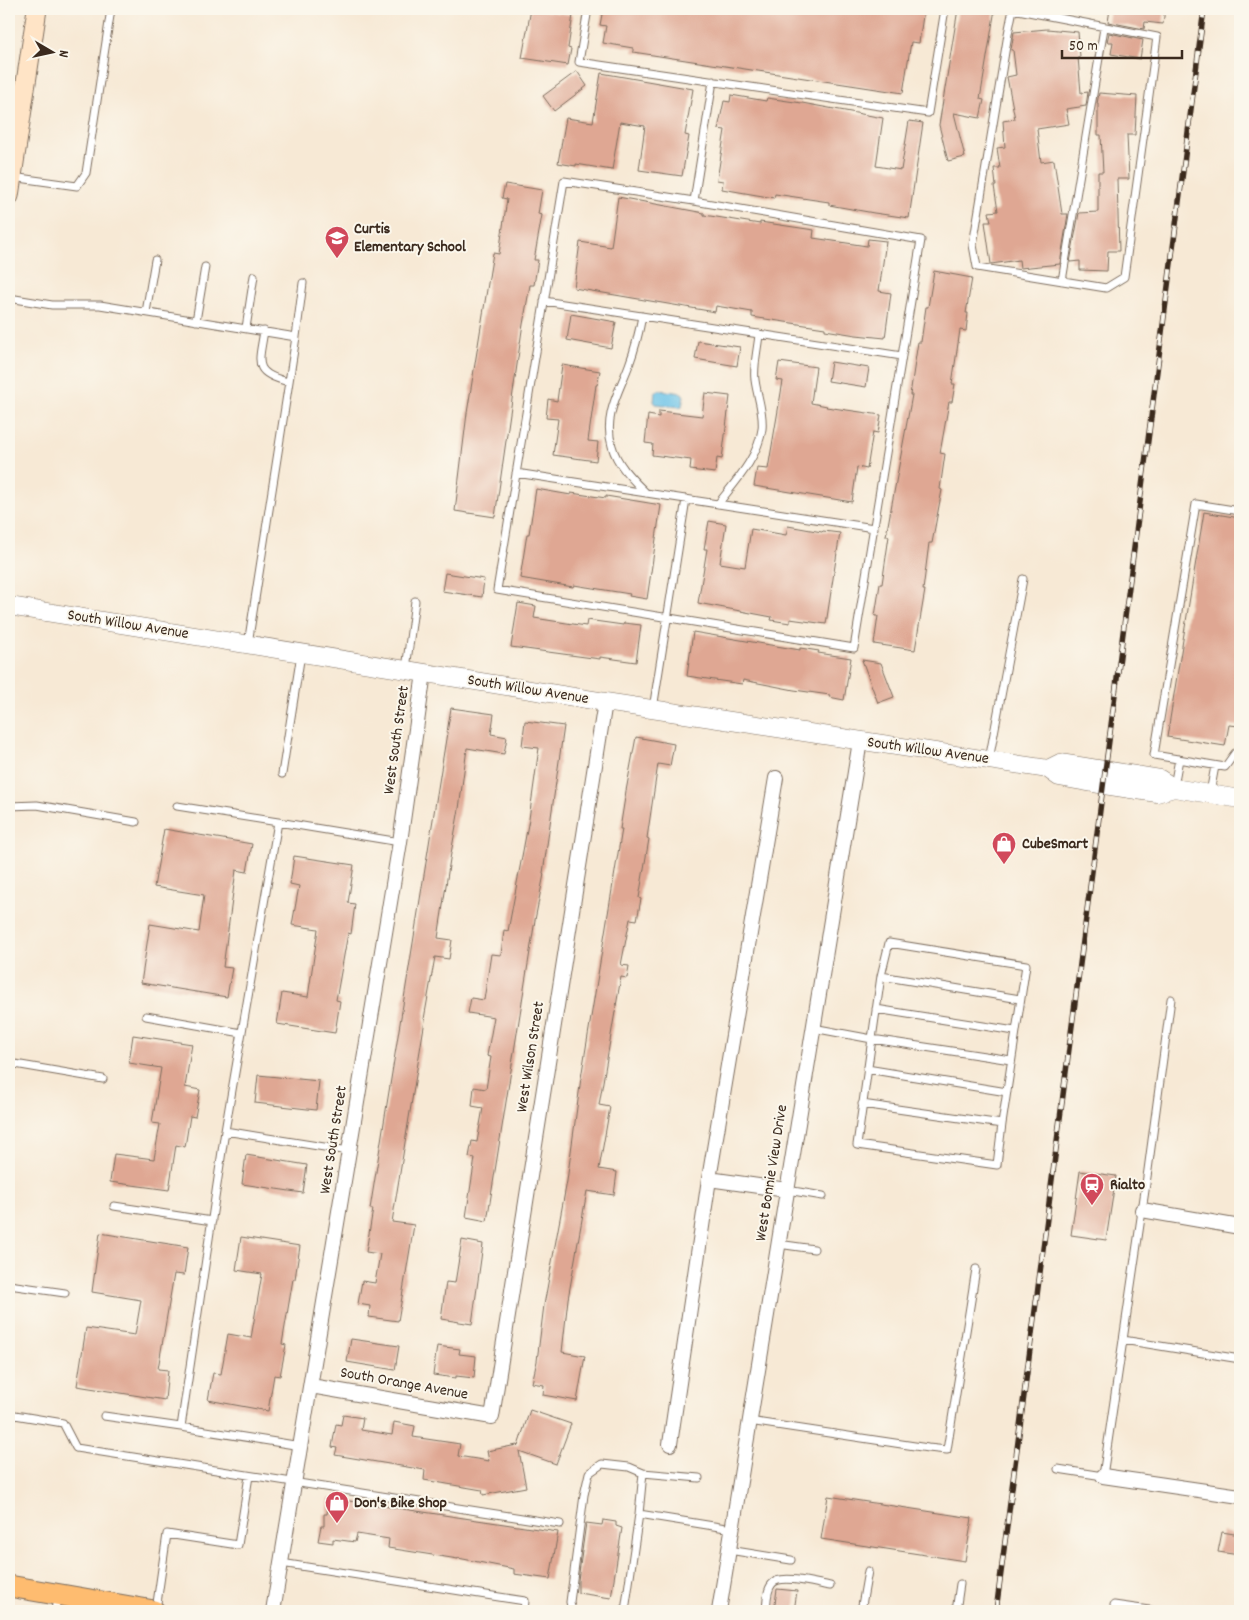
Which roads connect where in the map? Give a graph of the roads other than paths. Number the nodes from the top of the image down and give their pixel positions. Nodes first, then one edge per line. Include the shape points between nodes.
1 (37, 9) edge
2 (111, 9) edge
3 (588, 9) edge
4 (945, 9) edge
5 (1013, 9) edge
6 (1104, 28) junction
7 (713, 82) junction
8 (13, 142) edge
9 (12, 177) junction
10 (9, 196) edge
11 (694, 201) junction
12 (154, 260) dead end
13 (205, 267) dead end
14 (254, 276) dead end
15 (1062, 281) junction
16 (303, 283) dead end
17 (9, 298) edge
18 (544, 302) junction
19 (146, 312) junction
20 (642, 316) junction
21 (196, 321) junction
22 (246, 328) junction
23 (264, 331) junction
24 (759, 334) junction
25 (296, 337) junction
26 (902, 356) junction
27 (289, 382) junction
28 (516, 473) junction
29 (646, 493) junction
30 (686, 499) junction
31 (718, 504) junction
32 (1240, 510) edge
33 (874, 528) junction
34 (1023, 579) dead end
35 (415, 602) dead end
36 (9, 606) edge
37 (668, 618) junction
38 (248, 644) junction
39 (301, 654) junction
40 (406, 670) junction
41 (424, 673) junction
42 (605, 702) junction
43 (653, 710) junction
44 (860, 741) junction
45 (1240, 754) edge
46 (1179, 759) junction
47 (990, 760) junction
48 (1215, 766) junction
49 (282, 774) dead end
50 (776, 778) dead end
51 (1174, 788) junction
52 (1210, 794) junction
53 (1240, 799) edge
54 (9, 806) edge
55 (177, 806) dead end
56 (136, 822) dead end
57 (278, 822) junction
58 (400, 842) junction
59 (881, 976) junction
60 (1020, 999) junction
61 (1171, 999) dead end
62 (876, 1009) junction
63 (146, 1016) dead end
64 (813, 1028) junction
65 (1015, 1031) junction
66 (242, 1033) junction
67 (872, 1038) junction
68 (1011, 1060) junction
69 (9, 1063) edge
70 (867, 1068) junction
71 (103, 1079) dead end
72 (1006, 1092) junction
73 (862, 1104) junction
74 (1002, 1124) junction
75 (225, 1131) junction
76 (350, 1151) junction
77 (709, 1179) junction
78 (787, 1190) junction
79 (823, 1196) dead end
80 (114, 1206) dead end
81 (1142, 1210) junction
82 (212, 1221) junction
83 (1240, 1227) edge
84 (778, 1244) junction
85 (814, 1250) dead end
86 (976, 1269) dead end
87 (9, 1285) edge
88 (65, 1293) dead end
89 (1123, 1340) junction
90 (1240, 1359) edge
91 (311, 1386) junction
92 (9, 1414) edge
93 (104, 1416) dead end
94 (492, 1417) joint
95 (749, 1421) junction
96 (181, 1427) junction
97 (670, 1444) dead end
98 (301, 1446) junction
99 (1058, 1469) dead end
100 (643, 1473) junction
101 (249, 1476) junction
102 (1103, 1476) junction
103 (699, 1478) dead end
104 (295, 1483) junction
105 (1240, 1496) edge
106 (639, 1514) junction
107 (560, 1524) dead end
108 (732, 1529) junction
109 (728, 1550) junction
110 (791, 1560) dead end
111 (281, 1563) junction
112 (868, 1571) dead end
113 (960, 1584) dead end
114 (9, 1586) edge
115 (830, 1586) dead end
116 (56, 1603) edge
117 (1114, 1605) dead end
118 (129, 1609) edge
119 (155, 1611) edge
120 (273, 1611) edge
121 (524, 1611) edge
122 (572, 1611) edge
123 (625, 1611) edge
124 (719, 1611) edge
125 (766, 1611) edge
126 (861, 1611) edge
127 (956, 1611) edge
128 (1156, 1611) edge

1 - 8 main road
2 - 9 lane via 86,173 77,186
3 - 7 lane via 579,62
4 - 7 lane via 928,113
5 - 6 lane
5 - 15 lane via 973,245 977,267
6 - 15 lane
6 - 15 lane via 1156,37 1124,277 1106,288
7 - 11 lane
8 - 9 main road
9 - 10 main road
11 - 18 lane via 564,181
11 - 26 lane via 921,240
12 - 19 lane
13 - 21 lane
14 - 22 lane
16 - 25 lane
17 - 19 lane via 52,305 100,305
18 - 20 lane
18 - 28 lane
19 - 21 lane
20 - 24 lane
20 - 29 lane via 637,342 613,400 609,421 612,447 627,474
21 - 22 lane
22 - 23 lane
23 - 25 lane
23 - 27 lane via 261,368 270,376
24 - 26 lane
24 - 31 lane via 754,378 762,429 756,450 742,474
25 - 27 lane
26 - 33 lane
27 - 38 lane
28 - 29 lane
28 - 37 lane via 497,590
29 - 30 lane
30 - 31 lane
30 - 37 lane
31 - 33 lane
32 - 46 lane via 1196,504 1154,755
33 - 37 lane via 854,648
34 - 47 lane
35 - 40 lane
36 - 38 street, South Willow Avenue
37 - 43 lane
38 - 39 street, South Willow Avenue
39 - 40 street, South Willow Avenue
39 - 49 lane
40 - 41 street, South Willow Avenue
41 - 42 street, South Willow Avenue
41 - 58 street, West South Street
42 - 43 street, South Willow Avenue
42 - 94 street, West Wilson Street
43 - 44 street, South Willow Avenue
44 - 47 street, South Willow Avenue
44 - 64 street, West Bonnie View Drive
45 - 48 lane via 1235,753 1225,768
46 - 48 lane
46 - 51 lane
47 - 51 street, South Willow Avenue via 1048,769 1059,777 1157,793
48 - 52 lane
50 - 77 street
51 - 52 street, South Willow Avenue
52 - 53 street, South Willow Avenue
54 - 56 lane via 37,805
55 - 57 lane
57 - 58 lane
57 - 66 lane
58 - 76 street, West South Street
59 - 60 lane
59 - 60 lane via 889,942 1026,965
59 - 62 lane
60 - 65 lane
61 - 81 lane
62 - 65 lane
62 - 67 lane
63 - 66 lane
64 - 67 lane
64 - 78 street, West Bonnie View Drive
65 - 68 lane
66 - 75 lane
67 - 68 lane
67 - 70 lane
68 - 72 lane
69 - 71 lane
70 - 72 lane
70 - 73 lane
72 - 74 lane
73 - 74 lane
73 - 74 lane via 857,1145 997,1165
75 - 76 lane
75 - 82 lane
76 - 91 street, West South Street
77 - 78 street
77 - 97 street
78 - 79 lane
78 - 84 street, West Bonnie View Drive
80 - 82 lane
81 - 83 street
81 - 89 lane
82 - 96 lane
84 - 85 lane
84 - 95 street, West Bonnie View Drive
86 - 95 lane via 947,1450
87 - 88 lane
89 - 90 lane
89 - 102 lane
91 - 94 street, South Orange Avenue
91 - 98 street, West South Street
92 - 101 lane via 62,1423 76,1448
93 - 96 lane
95 - 108 street, West Bonnie View Drive
96 - 98 lane
98 - 104 street, West South Street
99 - 102 lane
100 - 103 lane
100 - 106 lane
100 - 122 lane via 629,1467 602,1464 590,1473 577,1541 570,1602
101 - 104 lane
101 - 119 lane via 238,1545 167,1534
102 - 105 street
104 - 107 lane
104 - 111 street, West South Street
106 - 108 lane
106 - 123 lane
108 - 109 street, West Bonnie View Drive
109 - 110 lane
109 - 124 street, West Bonnie View Drive
111 - 120 street, West South Street
111 - 121 lane via 525,1601
112 - 126 lane
113 - 127 lane
114 - 116 main road
115 - 125 lane via 781,1579 771,1584
116 - 118 main road via 92,1603
117 - 128 lane
118 - 119 main road

